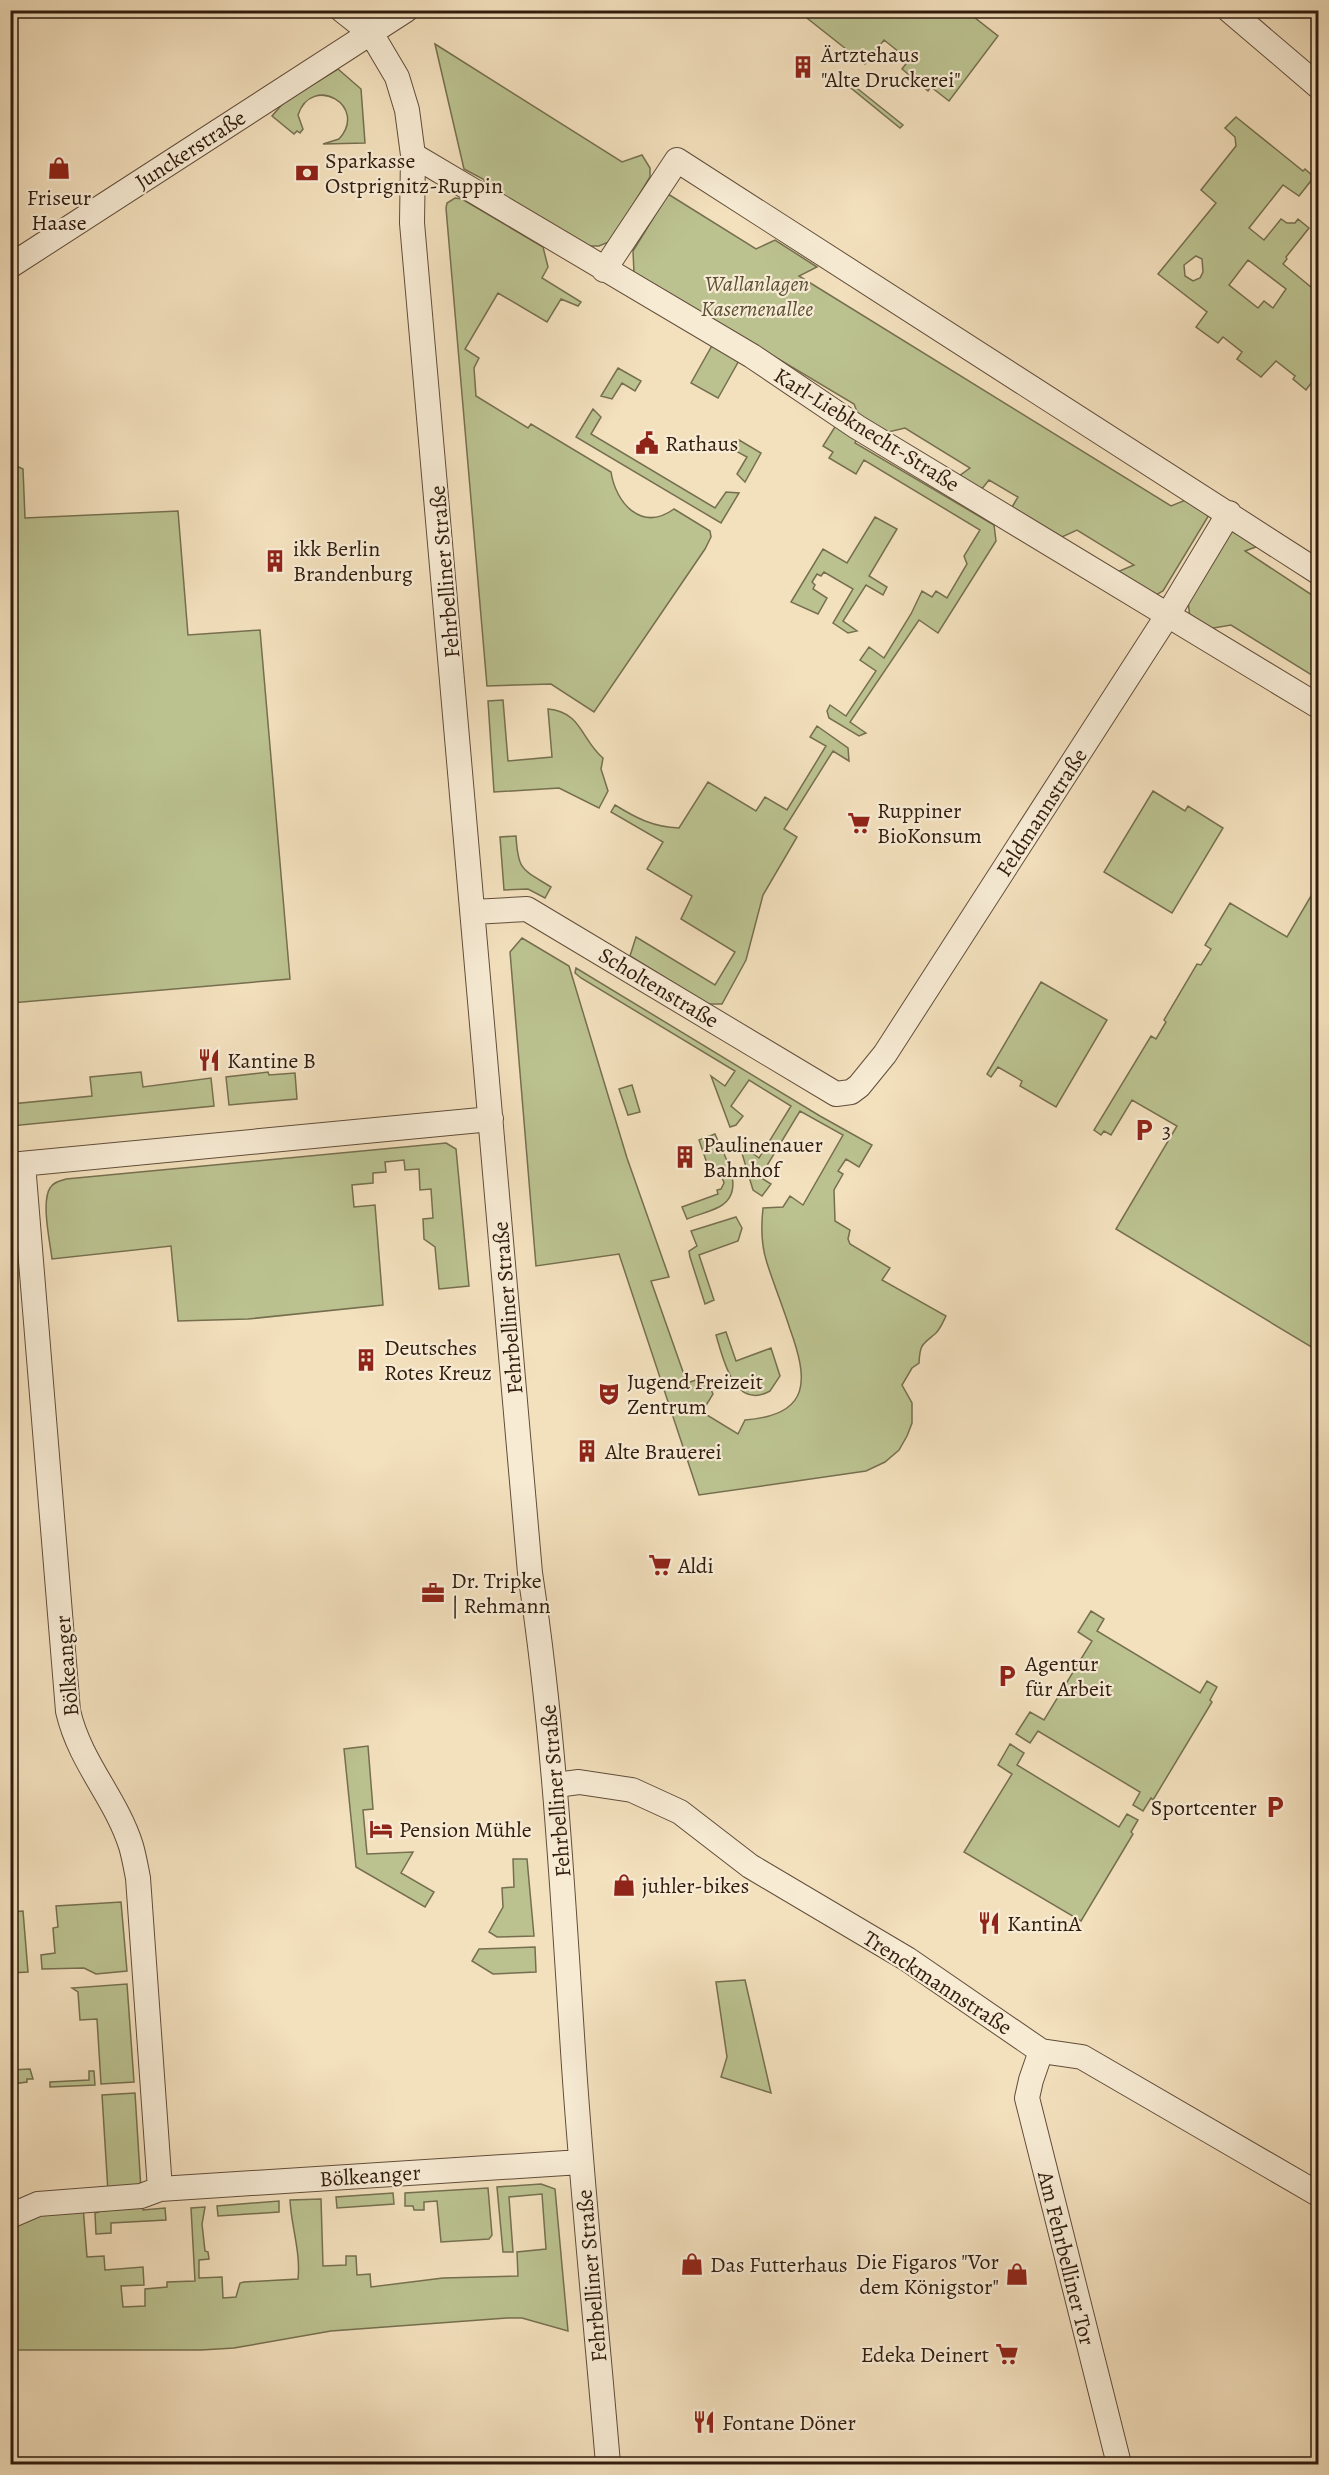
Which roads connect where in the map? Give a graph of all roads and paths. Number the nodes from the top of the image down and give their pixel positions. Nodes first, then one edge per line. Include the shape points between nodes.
1 (342, 10) edge
2 (406, 10) edge
3 (1229, 10) edge
4 (371, 33) junction
5 (1318, 86) edge
6 (413, 155) junction
7 (10, 266) edge
8 (604, 270) junction
9 (1229, 513) junction
10 (1318, 572) edge
11 (1169, 614) junction
12 (1318, 706) edge
13 (473, 912) junction
14 (836, 1094) joint
15 (491, 1119) junction
16 (17, 1164) edge
17 (556, 1785) junction
18 (1041, 2051) junction
19 (581, 2162) junction
20 (160, 2189) junction
21 (1318, 2194) edge
22 (10, 2217) edge
23 (608, 2464) edge
24 (1119, 2464) edge

1 - 4 street
2 - 4 street, Junckerstraße
3 - 5 street
4 - 6 street, Fehrbelliner Straße via 397,77 407,110
4 - 7 street, Junckerstraße
6 - 8 street, Karl-Liebknecht-Straße
6 - 13 street, Fehrbelliner Straße via 412,224
8 - 9 street via 676,160
8 - 11 street, Karl-Liebknecht-Straße via 752,356 857,427
9 - 10 street
9 - 11 street, Feldmannstraße
11 - 12 street, Karl-Liebknecht-Straße
11 - 14 street, Feldmannstraße via 885,1054 851,1092
13 - 14 street, Scholtenstraße via 527,909
13 - 15 street, Fehrbelliner Straße
15 - 16 street
15 - 17 street, Fehrbelliner Straße via 530,1573
16 - 20 street, Bölkeanger via 68,1711 81,1751 131,1845 138,1878
17 - 18 street, Trenckmannstraße via 579,1782 632,1790 680,1812 750,1866 907,1959
17 - 19 street, Fehrbelliner Straße
18 - 21 street, Trenckmannstraße via 1082,2057
18 - 24 street, Am Fehrbelliner Tor via 1027,2098
19 - 20 street, Bölkeanger
19 - 23 street, Fehrbelliner Straße
20 - 22 street, Bölkeanger via 141,2196 38,2204

